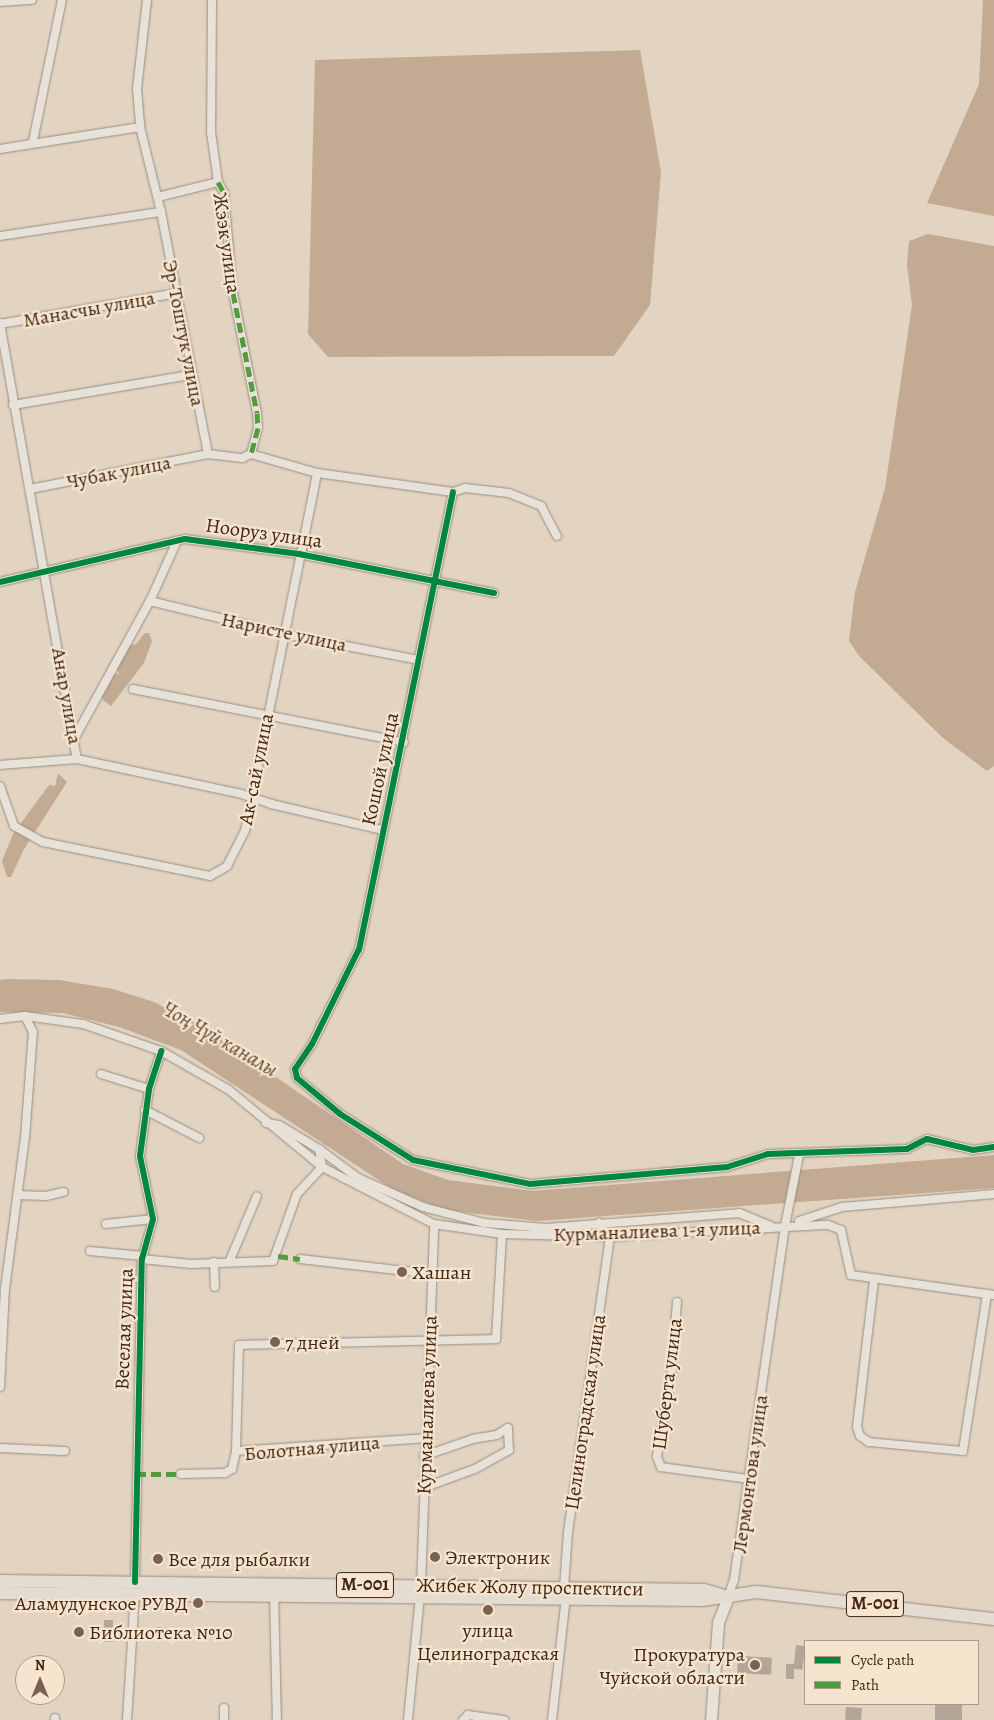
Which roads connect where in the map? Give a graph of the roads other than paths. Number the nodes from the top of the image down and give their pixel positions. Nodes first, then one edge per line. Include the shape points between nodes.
1 (32, 0) edge
2 (62, 0) edge
3 (147, 0) edge
4 (212, 0) edge
5 (0, 2) edge
6 (140, 127) junction
7 (33, 141) junction
8 (0, 149) edge
9 (218, 182) junction
10 (158, 197) junction
11 (161, 212) junction
12 (0, 236) edge
13 (178, 293) junction
14 (0, 324) edge
15 (191, 375) junction
16 (13, 405) junction
17 (208, 454) junction
18 (251, 454) junction
19 (317, 473) junction
20 (30, 489) junction
21 (453, 492) junction
22 (557, 536) dead end
23 (177, 541) junction
24 (299, 554) junction
25 (45, 571) junction
26 (435, 580) junction
27 (0, 582) edge
28 (494, 593) dead end
29 (150, 601) junction
30 (284, 634) junction
31 (419, 660) junction
32 (133, 689) dead end
33 (267, 715) junction
34 (74, 739) junction
35 (404, 742) junction
36 (77, 759) junction
37 (0, 765) edge
38 (0, 786) edge
39 (252, 798) junction
40 (384, 830) junction
41 (25, 1016) junction
42 (0, 1019) edge
43 (161, 1051) junction
44 (101, 1074) dead end
45 (149, 1089) junction
46 (145, 1110) junction
47 (264, 1123) junction
48 (200, 1138) dead end
49 (994, 1146) edge
50 (319, 1149) junction
51 (798, 1159) junction
52 (322, 1168) junction
53 (64, 1192) dead end
54 (994, 1194) edge
55 (18, 1195) junction
56 (257, 1196) dead end
57 (423, 1207) junction
58 (153, 1219) junction
59 (599, 1223) junction
60 (106, 1224) dead end
61 (434, 1224) junction
62 (785, 1226) junction
63 (773, 1227) junction
64 (502, 1234) junction
65 (610, 1237) junction
66 (90, 1250) dead end
67 (143, 1258) junction
68 (300, 1259) dead end
69 (230, 1260) junction
70 (214, 1262) junction
71 (432, 1274) junction
72 (874, 1280) junction
73 (215, 1287) dead end
74 (3, 1289) edge
75 (991, 1294) edge
76 (677, 1302) dead end
77 (429, 1344) junction
78 (0, 1387) edge
79 (425, 1438) junction
80 (0, 1448) edge
81 (65, 1451) dead end
82 (236, 1451) junction
83 (424, 1456) junction
84 (180, 1474) dead end
85 (750, 1479) junction
86 (423, 1488) junction
87 (0, 1581) edge
88 (135, 1588) junction
89 (274, 1590) junction
90 (420, 1591) junction
91 (0, 1593) edge
92 (565, 1593) junction
93 (728, 1597) junction
94 (994, 1619) edge
95 (224, 1708) dead end
96 (127, 1720) edge
97 (224, 1720) edge
98 (277, 1720) edge
99 (408, 1720) edge
100 (463, 1720) edge
101 (506, 1720) edge
102 (552, 1720) edge
103 (711, 1720) edge

1 - 5 street
2 - 7 street
3 - 6 street, Эр-Тоштук улица via 137,89
4 - 9 street, Жээк улица via 211,132
6 - 7 street
6 - 10 street, Эр-Тоштук улица
7 - 8 street
9 - 10 street
9 - 18 street, Жээк улица via 224,193 233,293 257,413 258,428
10 - 11 street, Эр-Тоштук улица
11 - 12 street
11 - 13 street, Эр-Тоштук улица
13 - 14 street, Манасчы улица
13 - 15 street, Эр-Тоштук улица
14 - 16 street, Анар улица
15 - 16 street
15 - 17 street, Эр-Тоштук улица
16 - 20 street, Анар улица
17 - 18 street via 242,458
17 - 20 street, Чубак улица
18 - 19 street
19 - 21 street
19 - 24 street, Ак-сай улица
20 - 25 street, Анар улица
21 - 22 street via 465,488 509,493 541,506
21 - 26 street, Кошой улица
23 - 24 street, Нооруз улица via 213,540
23 - 25 street, Нооруз улица
23 - 29 street
24 - 26 street, Нооруз улица
24 - 30 street, Ак-сай улица
25 - 27 street, Нооруз улица
25 - 34 street, Анар улица
26 - 28 street, Нооруз улица
26 - 31 street, Кошой улица
29 - 30 street, Наристе улица
29 - 34 street
30 - 31 street, Наристе улица
30 - 33 street, Ак-сай улица
31 - 35 street, Кошой улица
32 - 33 street
33 - 35 street
33 - 39 street, Ак-сай улица
34 - 36 street, Анар улица
35 - 40 street, Кошой улица
36 - 37 street
36 - 39 street, Анар улица
38 - 39 street, Ак-сай улица via 14,826 34,839 210,876 227,866 236,853
39 - 40 street, Анар улица
40 - 51 street, Кошой улица via 358,949 312,1044 295,1069 297,1078 340,1114 413,1160 491,1179 540,1183 727,1167 768,1154
41 - 42 street, Курманалиева 1-я улица
41 - 43 street, Курманалиева 1-я улица via 83,1024
41 - 55 street via 33,1032
43 - 45 street, Веселая улица
43 - 47 street, Курманалиева 1-я улица via 229,1090
44 - 45 street
45 - 46 street, Веселая улица
46 - 48 street
46 - 58 street, Веселая улица via 140,1156
47 - 50 street via 279,1126
47 - 52 street, Курманалиева 1-я улица
49 - 51 street, Кошой улица via 973,1150 927,1139 907,1149
50 - 52 street
50 - 57 street via 358,1178
51 - 62 street, Лермонтова улица
52 - 61 street, Курманалиева 1-я улица
52 - 69 street, Веселая улица via 297,1194 273,1261
53 - 55 street via 46,1196
54 - 62 street via 842,1207
55 - 74 street
56 - 69 street
57 - 59 street via 484,1223 546,1228
57 - 61 street
58 - 60 street
58 - 67 street, Веселая улица
59 - 63 street via 739,1213
59 - 65 street
61 - 64 street, Курманалиева 1-я улица
61 - 71 street, Курманалиева улица
62 - 63 street, Курманалиева 1-я улица
62 - 72 street via 809,1223 841,1230 851,1275
62 - 85 street, Лермонтова улица
63 - 65 street, Курманалиева 1-я улица
64 - 65 street, Курманалиева 1-я улица
64 - 77 street via 496,1339
65 - 92 street, Целиноградская улица via 568,1532
66 - 67 street
67 - 70 street, Веселая улица via 191,1264
67 - 88 street, Веселая улица
68 - 71 street
69 - 70 street, Веселая улица
70 - 73 street
71 - 77 street, Курманалиева улица
72 - 75 street
72 - 75 street via 857,1427 860,1436 869,1442 963,1451
74 - 78 street
76 - 85 street, Шуберта улица via 658,1462 660,1466
77 - 79 street, Курманалиева улица
77 - 82 street via 239,1345
79 - 82 street, Болотная улица
79 - 83 street, Курманалиева улица
80 - 81 street
82 - 84 street, Болотная улица via 232,1469 225,1473
83 - 86 street, Курманалиева улица
83 - 86 street via 474,1438 497,1435 508,1428 509,1450 474,1469
85 - 93 street, Лермонтова улица
86 - 90 street, Курманалиева улица
87 - 88 main road, Жибек Жолу проспектиси / М-001
88 - 89 main road, Жибек Жолу проспектиси / М-001
88 - 91 main road, Жибек Жолу проспектиси / М-001
88 - 96 street, Веселая улица
89 - 90 main road, Жибек Жолу проспектиси / М-001
89 - 98 street
90 - 92 main road, Жибек Жолу проспектиси / М-001
90 - 99 street, Курманалиева улица
92 - 93 main road, Жибек Жолу проспектиси / М-001
92 - 102 street, Целиноградская улица
93 - 94 main road, Жибек Жолу проспектиси / М-001 via 756,1592
93 - 103 main road, Лермонтова улица via 718,1622
95 - 97 street
100 - 101 street via 468,1716

